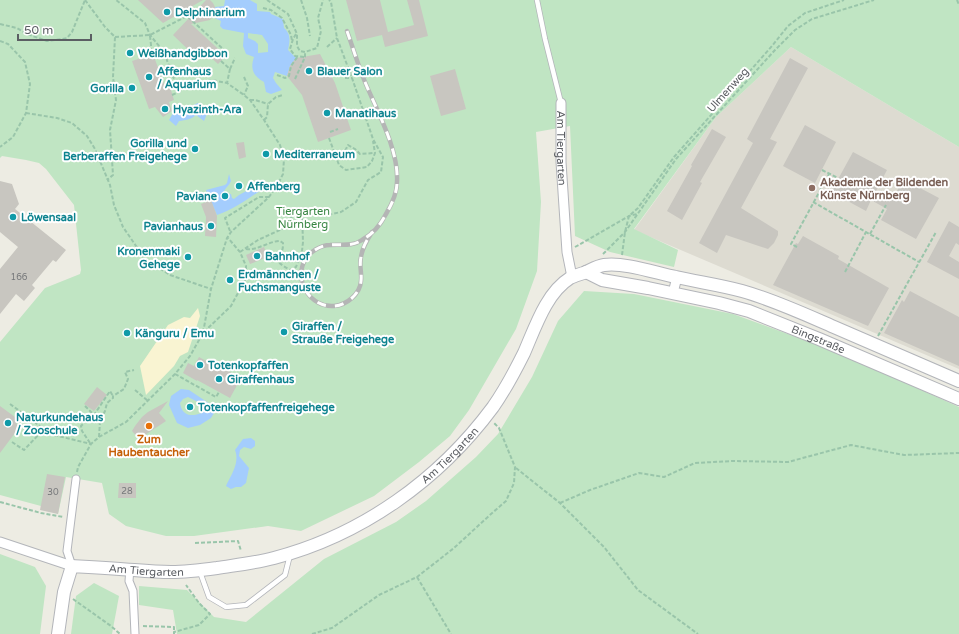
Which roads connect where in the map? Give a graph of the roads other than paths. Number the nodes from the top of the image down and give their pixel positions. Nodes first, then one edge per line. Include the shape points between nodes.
1 (537, 0) edge
2 (561, 103) joint
3 (586, 272) junction
4 (572, 277) junction
5 (677, 277) junction
6 (673, 293) junction
7 (959, 380) edge
8 (959, 399) edge
9 (76, 479) road end
10 (0, 542) edge
11 (290, 553) junction
12 (72, 566) junction
13 (130, 569) junction
14 (200, 570) junction
15 (58, 634) edge
16 (135, 634) edge

1 - 2 lane, Am Tiergarten
2 - 4 street, Am Tiergarten via 561,162 567,252
3 - 4 street, Bingstraße
3 - 5 street, Bingstraße via 602,265 621,265
3 - 6 street, Bingstraße via 602,280
4 - 11 street, Am Tiergarten via 557,289 546,305 501,395 471,434 442,464 413,489 371,518 335,537
5 - 6 street
5 - 7 street, Bingstraße via 763,298
6 - 8 street, Bingstraße via 762,316
9 - 12 street via 67,551
10 - 12 street
11 - 14 street, Am Tiergarten via 260,561
11 - 14 lane via 285,575 246,605 226,607 209,597
12 - 13 street, Am Tiergarten
12 - 15 street via 64,592
13 - 14 street, Am Tiergarten via 168,572
13 - 16 street

